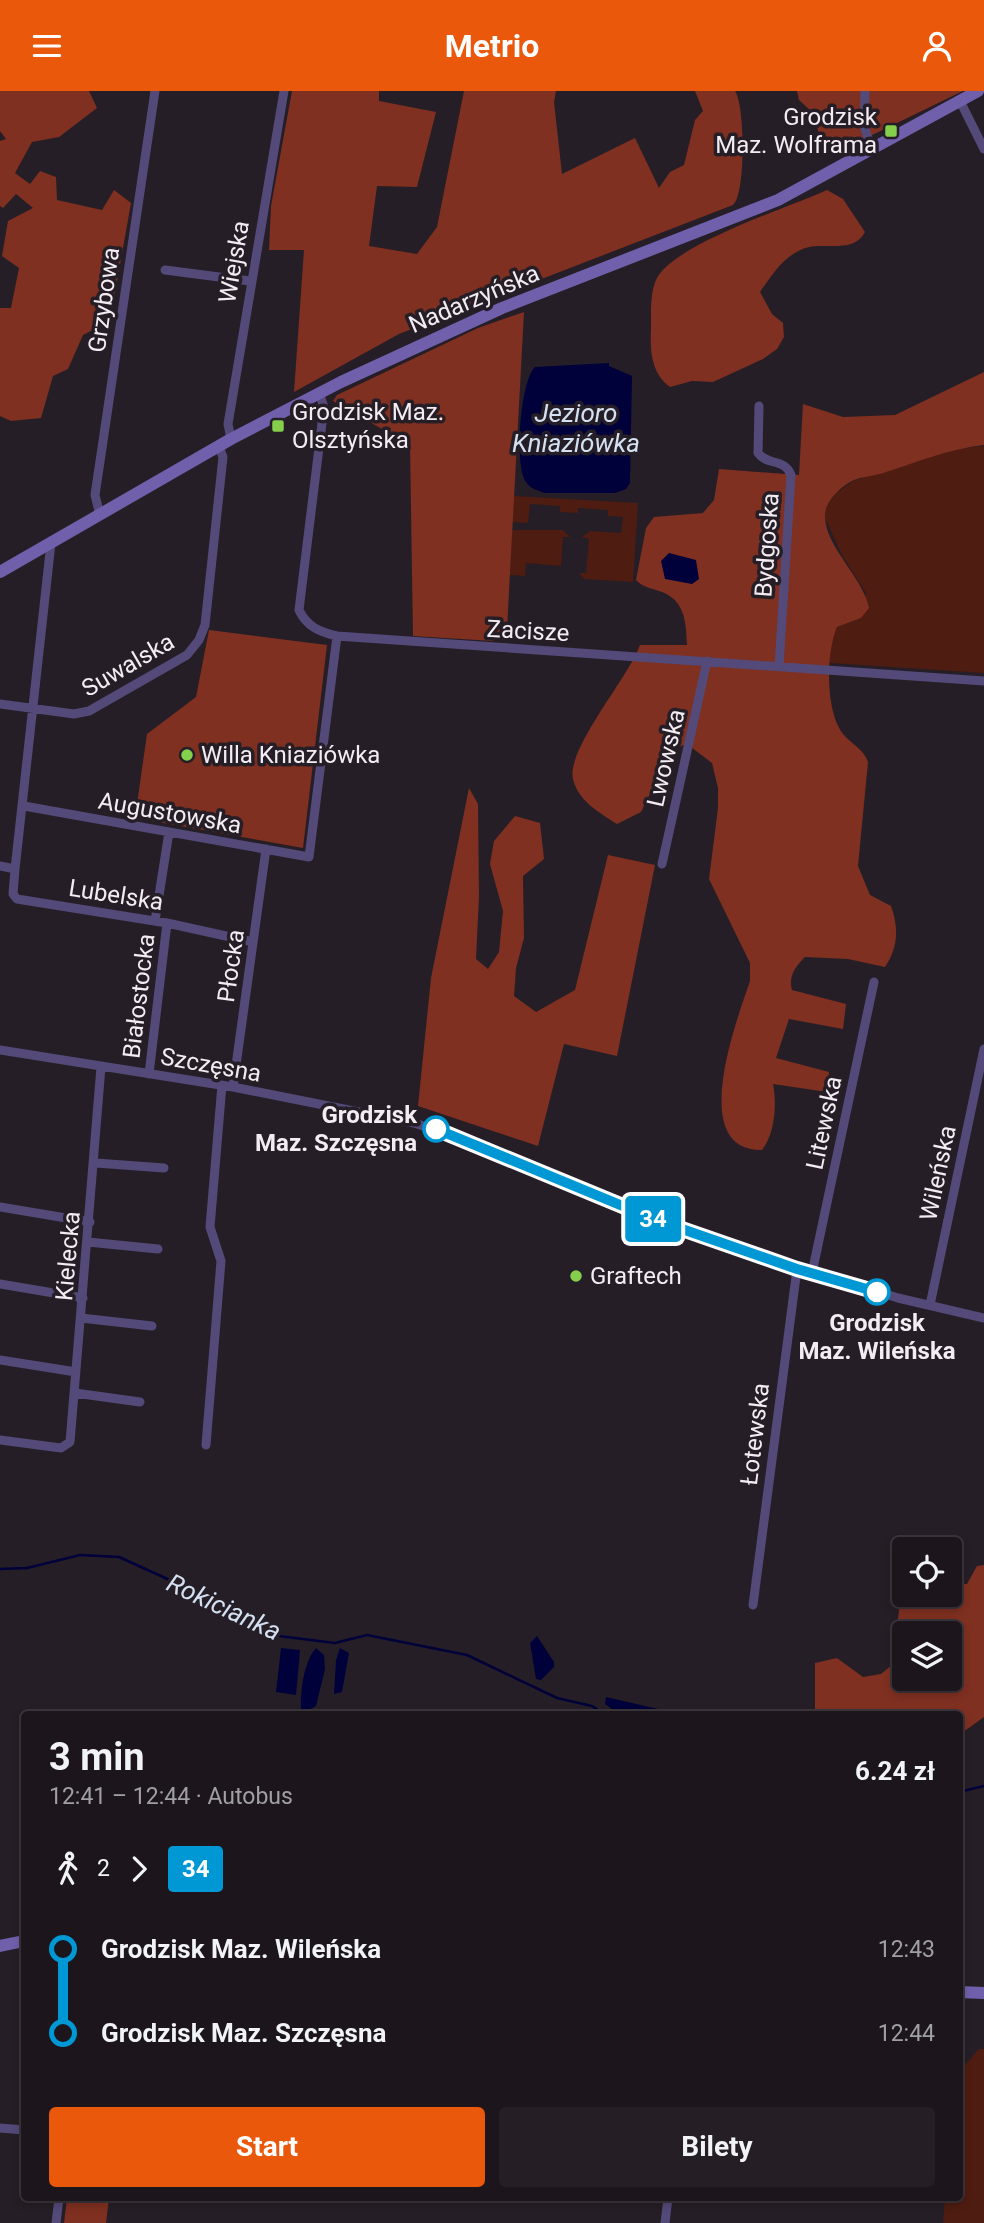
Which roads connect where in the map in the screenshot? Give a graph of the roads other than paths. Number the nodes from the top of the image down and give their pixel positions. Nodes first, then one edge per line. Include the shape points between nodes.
1 (155, 91) edge
2 (284, 91) edge
3 (865, 91) edge
4 (978, 91) edge
5 (960, 101) junction
6 (984, 149) edge
7 (872, 150) junction
8 (165, 270) dead end
9 (250, 281) junction
10 (319, 393) junction
11 (758, 406) dead end
12 (231, 439) junction
13 (219, 447) junction
14 (100, 515) junction
15 (51, 543) junction
16 (0, 572) edge
17 (337, 636) junction
18 (707, 661) junction
19 (779, 667) junction
20 (984, 681) edge
21 (0, 704) edge
22 (32, 709) junction
23 (24, 806) junction
24 (169, 832) junction
25 (266, 849) junction
26 (662, 864) dead end
27 (0, 866) edge
28 (15, 869) junction
29 (155, 921) junction
30 (167, 923) junction
31 (253, 942) junction
32 (874, 982) dead end
33 (984, 1049) edge
34 (0, 1050) edge
35 (102, 1067) junction
36 (149, 1074) junction
37 (222, 1085) junction
38 (233, 1087) junction
39 (96, 1163) junction
40 (164, 1168) dead end
41 (0, 1207) edge
42 (90, 1222) junction
43 (88, 1242) junction
44 (158, 1249) dead end
45 (797, 1269) junction
46 (812, 1273) junction
47 (0, 1284) edge
48 (83, 1298) junction
49 (930, 1305) junction
50 (81, 1318) junction
51 (984, 1318) edge
52 (152, 1326) dead end
53 (0, 1360) edge
54 (76, 1372) junction
55 (75, 1392) junction
56 (140, 1402) dead end
57 (0, 1440) edge
58 (206, 1445) dead end
59 (753, 1605) dead end
60 (21, 1942) edge
61 (0, 1946) edge
62 (963, 1992) edge
63 (984, 1993) edge
64 (0, 2128) edge
65 (21, 2130) edge
66 (59, 2201) edge
67 (668, 2201) edge
68 (56, 2223) edge
69 (665, 2223) edge

1 - 14 street, Grzybowa via 95,495
2 - 9 street, Wiejska
3 - 7 street via 864,126
4 - 5 street, Nadarzyńska
5 - 6 street
5 - 7 street, Nadarzyńska
7 - 10 street, Nadarzyńska via 756,209 502,308
8 - 9 street
9 - 12 street, Wiejska via 228,423
10 - 12 street, Nadarzyńska
10 - 17 street, Zacisze via 324,407 299,610 312,628
11 - 19 street, Bydgoska via 758,453 783,464 791,475
12 - 13 street, Nadarzyńska
13 - 14 street, Nadarzyńska
13 - 22 street, Suwalska via 223,457 205,625 194,649 89,711 74,714
14 - 15 street, Nadarzyńska
15 - 16 street, Nadarzyńska
15 - 22 street
17 - 18 street, Zacisze
17 - 25 street, Augustowska via 309,857
18 - 19 street, Zacisze
18 - 26 street, Lwowska
19 - 20 street, Zacisze
21 - 22 street, Suwalska
22 - 23 street
23 - 24 street, Augustowska
23 - 28 street
24 - 25 street, Augustowska
24 - 29 street, Białostocka
25 - 31 street, Płocka
27 - 28 street
28 - 29 street, Lubelska via 13,894 17,899
29 - 30 street, Lubelska
30 - 31 street, Lubelska
30 - 36 street, Białostocka
31 - 38 street, Płocka
32 - 46 street, Litewska
33 - 49 street, Wileńska
34 - 35 street, Szczęsna
35 - 36 street, Szczęsna
35 - 39 street, Kielecka
36 - 37 street, Szczęsna
37 - 38 street, Szczęsna
37 - 58 street via 210,1227 221,1261
38 - 45 street, Szczęsna via 414,1123 486,1147 659,1221
39 - 40 street
39 - 42 street, Kielecka
41 - 42 street
42 - 43 street, Kielecka
43 - 44 street
43 - 48 street, Kielecka
45 - 46 street, Szczęsna
45 - 59 street, Łotewska
46 - 49 street, Szczęsna
47 - 48 street
48 - 50 street, Kielecka
49 - 51 street, Szczęsna
50 - 52 street
50 - 54 street, Kielecka
53 - 54 street
54 - 55 street, Kielecka
55 - 56 street
55 - 57 street, Kielecka via 66,1446
60 - 61 street
62 - 63 street
64 - 65 street
66 - 68 street
67 - 69 street

